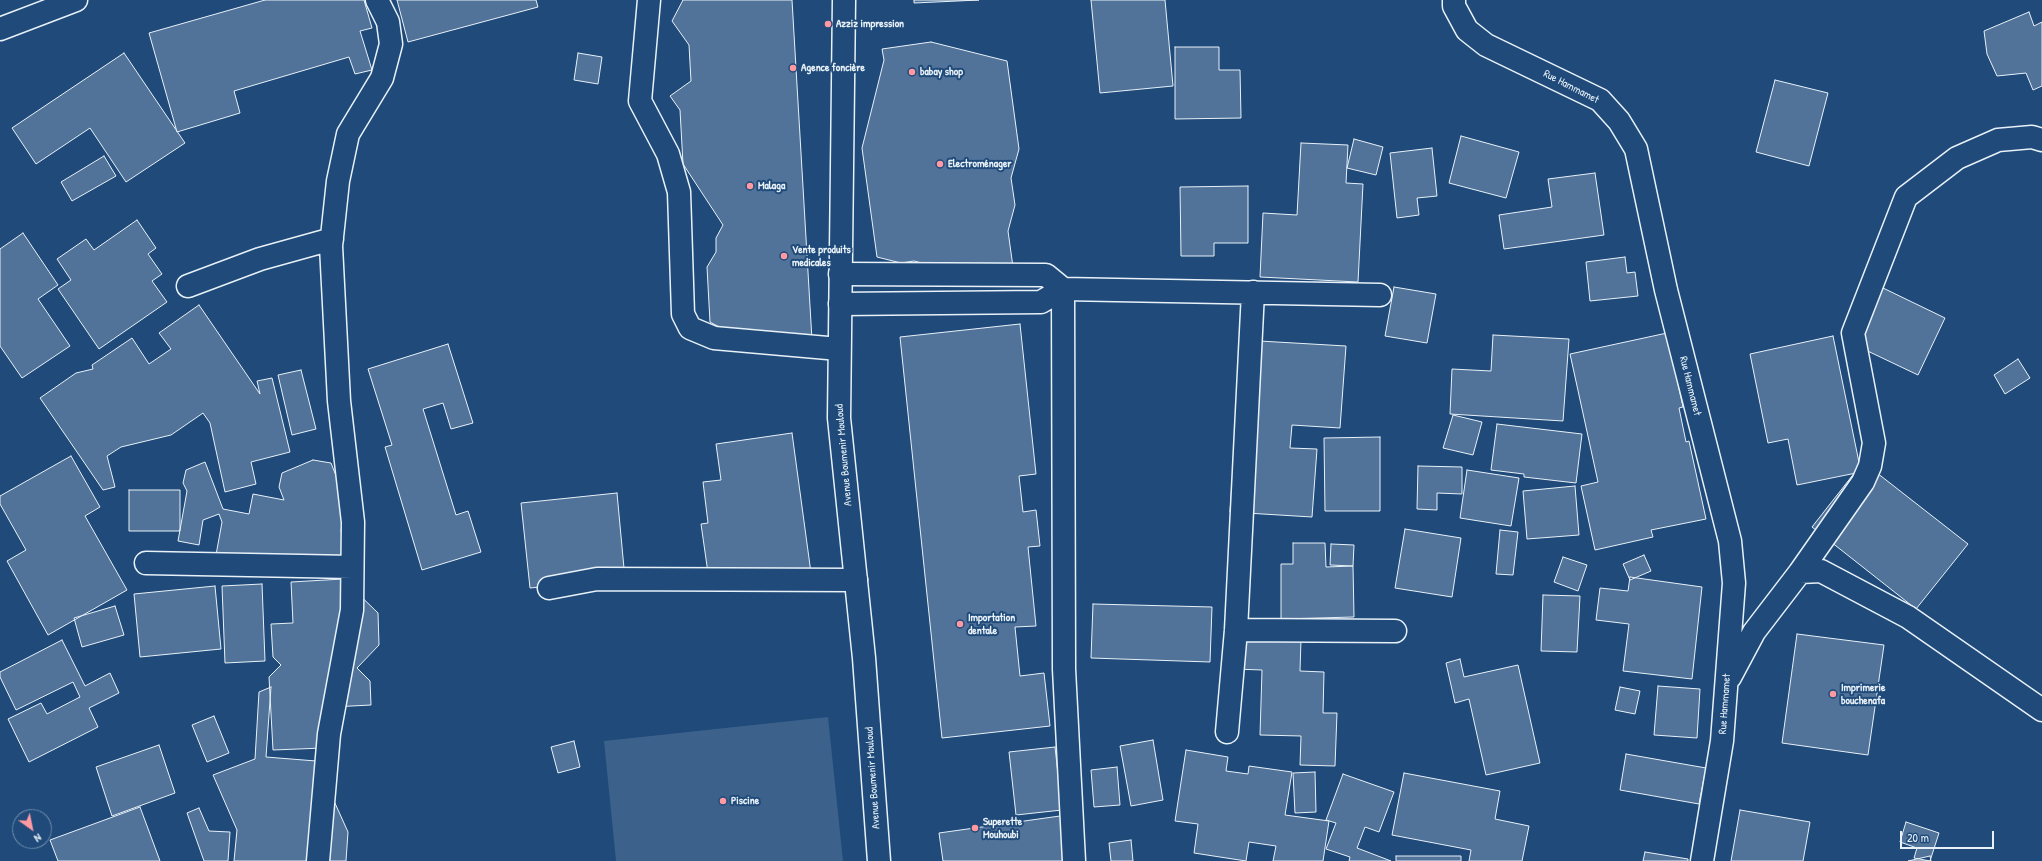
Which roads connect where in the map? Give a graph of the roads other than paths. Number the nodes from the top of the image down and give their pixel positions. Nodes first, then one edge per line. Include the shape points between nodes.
1 (76, 0) edge
2 (378, 0) edge
3 (649, 0) edge
4 (844, 0) edge
5 (1454, 3) edge
6 (0, 29) edge
7 (2042, 140) edge
8 (332, 239) junction
9 (840, 274) junction
10 (188, 286) dead end
11 (1063, 289) junction
12 (1253, 292) junction
13 (1380, 295) dead end
14 (840, 304) junction
15 (839, 348) junction
16 (146, 563) dead end
17 (352, 567) junction
18 (1800, 572) junction
19 (856, 580) junction
20 (549, 588) dead end
21 (1236, 630) junction
22 (1394, 631) dead end
23 (1726, 684) junction
24 (2042, 710) edge
25 (1227, 732) dead end
26 (318, 861) edge
27 (879, 861) edge
28 (1074, 861) edge
29 (1702, 861) edge

1 - 6 street
2 - 8 street via 388,22 391,44 382,78 348,134 338,180
3 - 15 street via 640,101 668,154 679,192 683,314 690,328 714,338
4 - 9 street, Avenue Boumenir Mouloud
5 - 23 street, Rue Hammamet via 1467,30 1486,45 1600,100 1619,121 1636,149 1666,290 1730,541 1734,583
7 - 18 street via 2032,137 1998,140 1957,158 1906,197 1853,333 1874,443 1870,466 1863,482
8 - 10 street via 260,259
8 - 17 street via 339,401 353,522
9 - 11 street via 1046,275
9 - 14 street, Avenue Boumenir Mouloud
11 - 12 street
11 - 14 street via 1041,302
11 - 28 street via 1064,669
12 - 13 street
12 - 21 street
14 - 15 street, Avenue Boumenir Mouloud
15 - 19 street, Avenue Boumenir Mouloud via 838,418
16 - 17 street
17 - 26 street via 352,610 329,734
18 - 23 street via 1754,632
18 - 24 street via 1821,571 1908,617
19 - 20 street via 597,580
19 - 27 street, Avenue Boumenir Mouloud
21 - 22 street
21 - 25 street
23 - 29 street, Rue Hammamet via 1722,741

